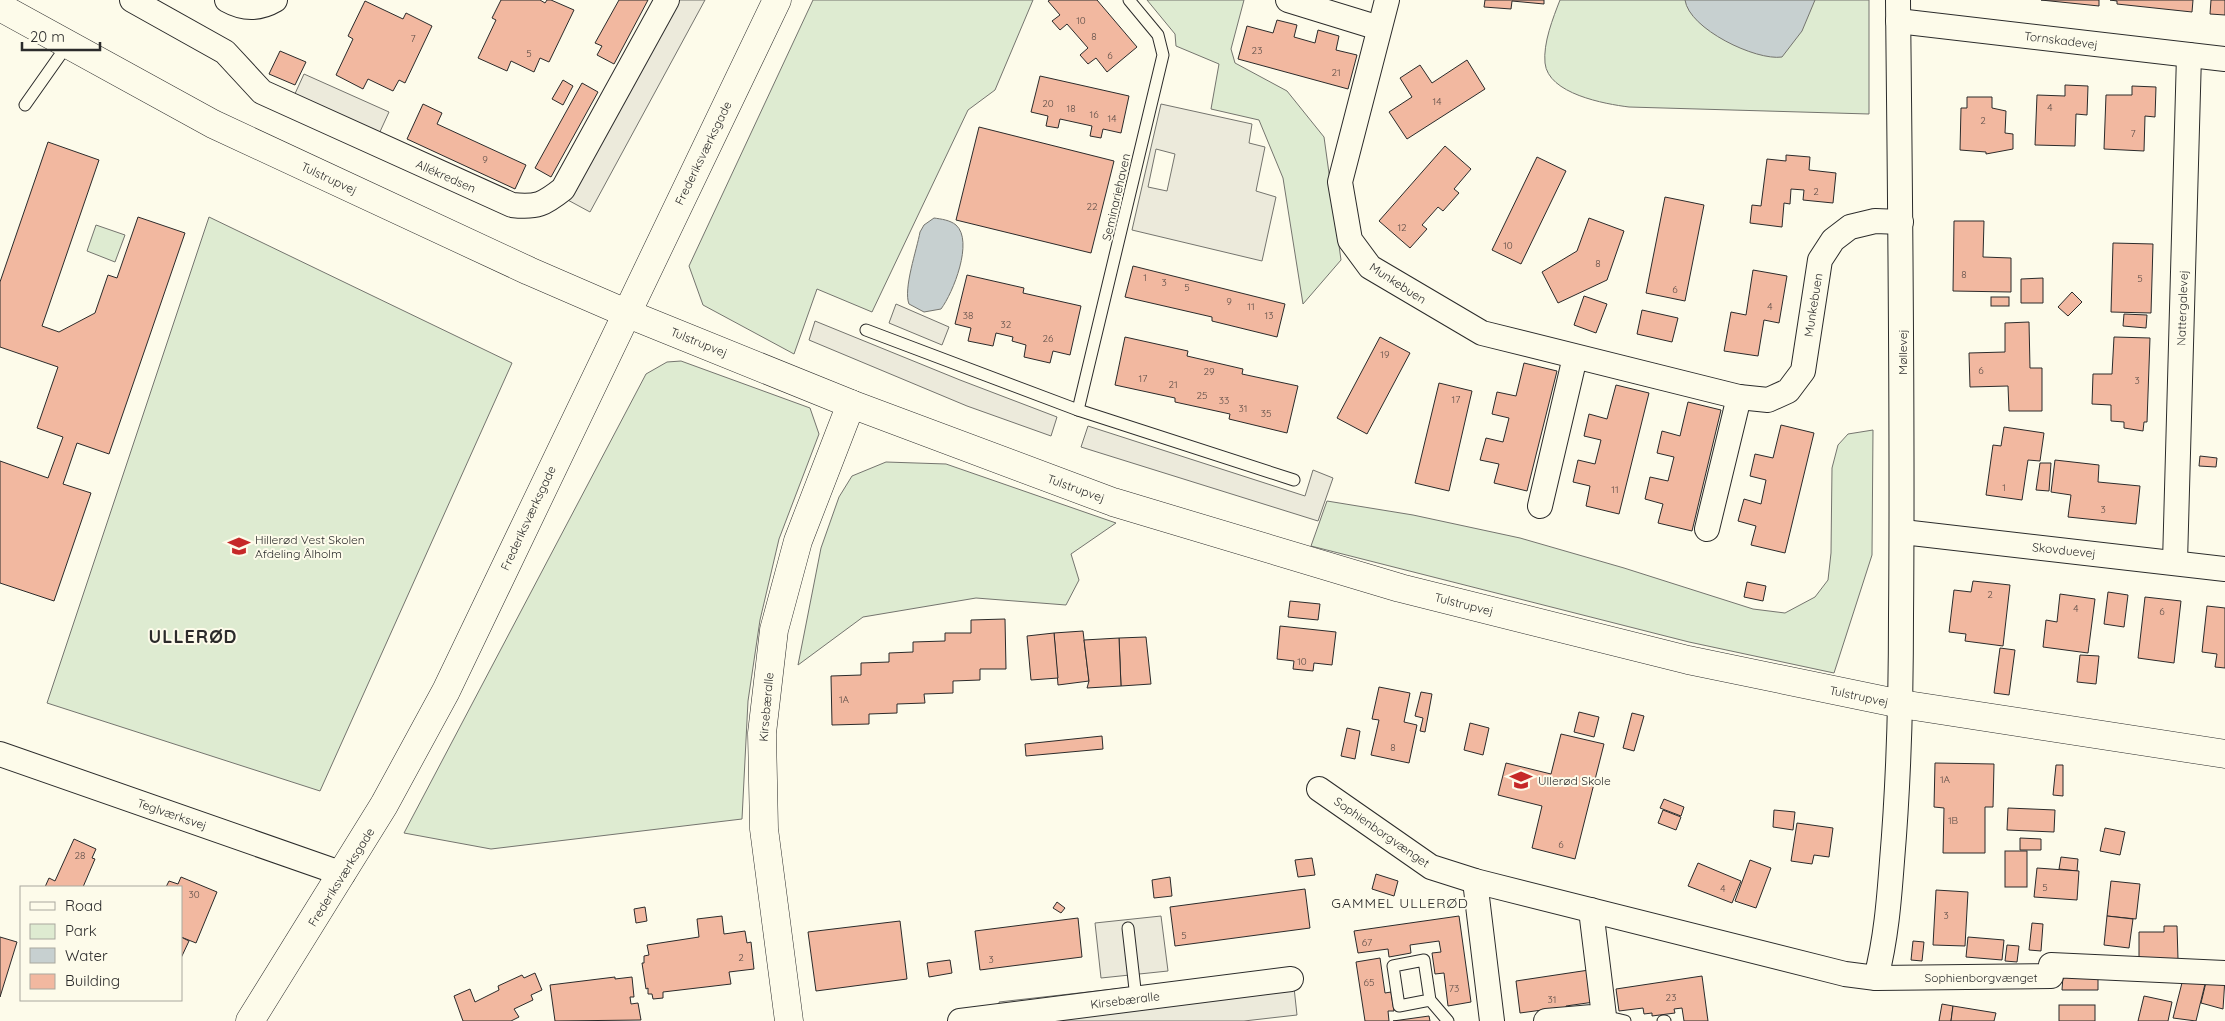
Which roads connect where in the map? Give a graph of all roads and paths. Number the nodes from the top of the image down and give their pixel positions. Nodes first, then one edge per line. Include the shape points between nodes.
1 (227, 0) edge
2 (275, 0) edge
3 (667, 0) edge
4 (777, 0) edge
5 (1129, 0) edge
6 (1288, 0) edge
7 (1387, 0) edge
8 (145, 3) edge
9 (0, 7) edge
10 (1898, 11) edge
11 (1379, 28) junction
12 (68, 44) junction
13 (2189, 55) junction
14 (2225, 59) edge
15 (25, 105) dead end
16 (1902, 222) junction
17 (626, 312) junction
18 (866, 330) dead end
19 (1574, 357) junction
20 (1739, 397) junction
21 (851, 404) junction
22 (1078, 410) junction
23 (1294, 480) dead end
24 (1540, 506) dead end
25 (1707, 529) dead end
26 (1902, 532) junction
27 (2175, 562) junction
28 (2225, 569) edge
29 (1900, 704) junction
30 (0, 754) edge
31 (2225, 754) edge
32 (1320, 789) dead end
33 (343, 874) junction
34 (1475, 881) junction
35 (1591, 910) junction
36 (1128, 928) dead end
37 (2225, 973) edge
38 (1876, 978) junction
39 (1291, 979) dead end
40 (1136, 998) junction
41 (1430, 1000) junction
42 (1614, 1018) edge
43 (250, 1021) edge
44 (788, 1021) edge
45 (967, 1021) edge
46 (1448, 1021) edge
47 (1492, 1021) edge
48 (1549, 1021) edge

1 - 2 street via 251,8
3 - 8 street, Allékredsen via 563,189 545,203 531,207 512,206 262,92 225,52
4 - 17 street, Frederiksværksgade
5 - 22 lane, Seminariehaven via 1158,35 1163,55
6 - 11 street
7 - 11 street, Munkebuen
9 - 12 street, Tulstrupvej
10 - 13 street, Tornskadevej
10 - 16 street, Møllevej
11 - 19 street, Munkebuen via 1340,182 1350,240 1370,267 1482,333
12 - 15 lane
12 - 17 street, Tulstrupvej via 213,124 529,271
13 - 14 street, Tornskadevej
13 - 27 street, Nattergalevej
16 - 20 street, Munkebuen via 1875,221 1850,227 1833,240 1820,260 1803,371 1788,391 1768,400
16 - 26 street, Møllevej
17 - 21 street, Tulstrupvej
17 - 33 street, Frederiksværksgade via 446,691
18 - 22 lane
19 - 20 street, Munkebuen
19 - 24 street
20 - 25 street
21 - 29 street, Tulstrupvej via 1113,502 1400,588 1688,660
21 - 44 street, Kirsebæralle via 798,541 774,630 762,733 764,829
22 - 23 lane
26 - 27 street, Skovduevej
26 - 29 street, Møllevej
27 - 28 street, Skovduevej
29 - 31 street, Tulstrupvej
29 - 38 street via 1897,795 1885,945
30 - 33 street, Teglværksvej
32 - 34 street, Sophienborgvænget via 1431,867
33 - 43 street, Frederiksværksgade
34 - 35 street, Sophienborgvænget
34 - 47 street
35 - 38 street, Sophienborgvænget via 1845,974
35 - 42 street
36 - 40 lane
37 - 38 street, Sophienborgvænget via 2051,965 2051,976
39 - 40 street, Kirsebæralle
40 - 45 street, Kirsebæralle
41 - 41 lane via 1399,1006 1393,966 1424,960
41 - 46 lane
42 - 48 street

